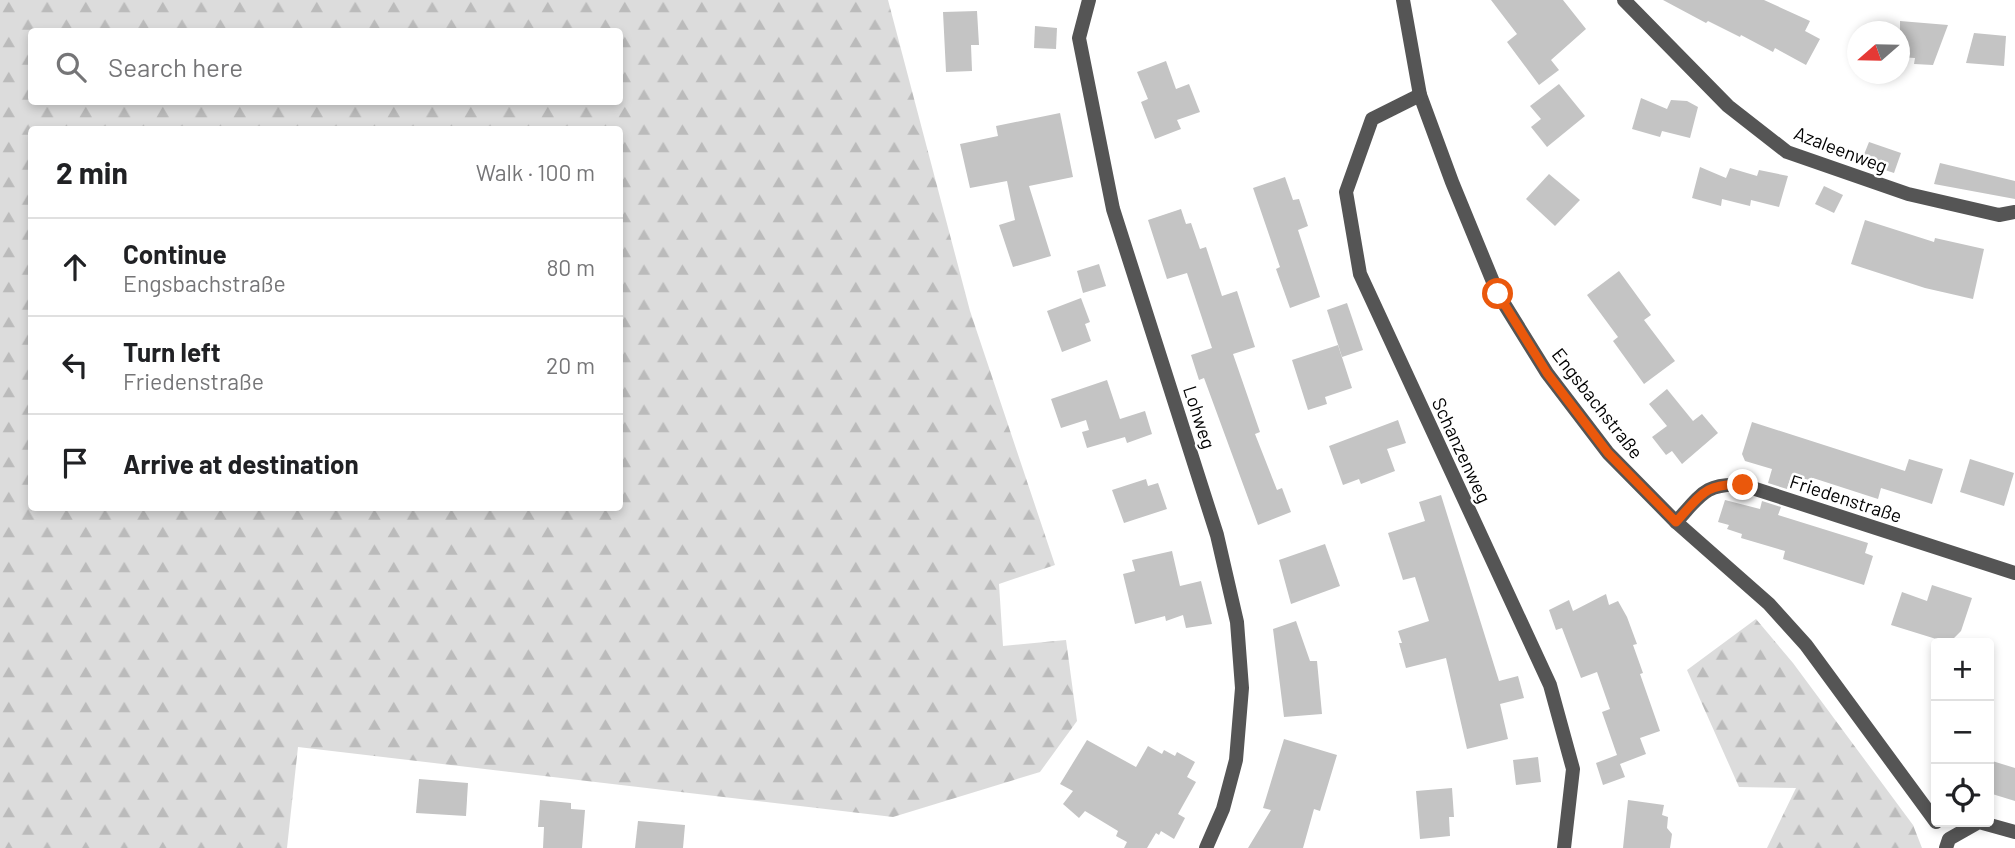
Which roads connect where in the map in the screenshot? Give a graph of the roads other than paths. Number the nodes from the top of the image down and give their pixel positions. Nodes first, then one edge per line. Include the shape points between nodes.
1 (1089, 0) edge
2 (1403, 0) edge
3 (1624, 0) edge
4 (1420, 95) junction
5 (2015, 212) edge
6 (1676, 522) junction
7 (2015, 573) edge
8 (1931, 815) edge
9 (1939, 827) edge
10 (2015, 832) edge
11 (1950, 845) edge
12 (1206, 848) edge
13 (1564, 848) edge

1 - 12 street, Lohweg via 1079,38 1114,209 1217,535 1237,622 1242,688 1236,760 1223,809
2 - 4 street, Engsbachstraße
3 - 5 street, Azaleenweg via 1728,106 1787,152 1908,194 1999,215
4 - 6 street, Engsbachstraße via 1498,294 1547,373 1608,453
4 - 13 street, Schanzenweg via 1372,119 1346,192 1360,274 1550,685 1573,769
6 - 7 street, Friedenstraße via 1704,492 1721,483 1743,485
6 - 8 street, Engsbachstraße via 1769,604 1806,646
9 - 11 street, Engsbachstraße
10 - 11 street via 1979,822

